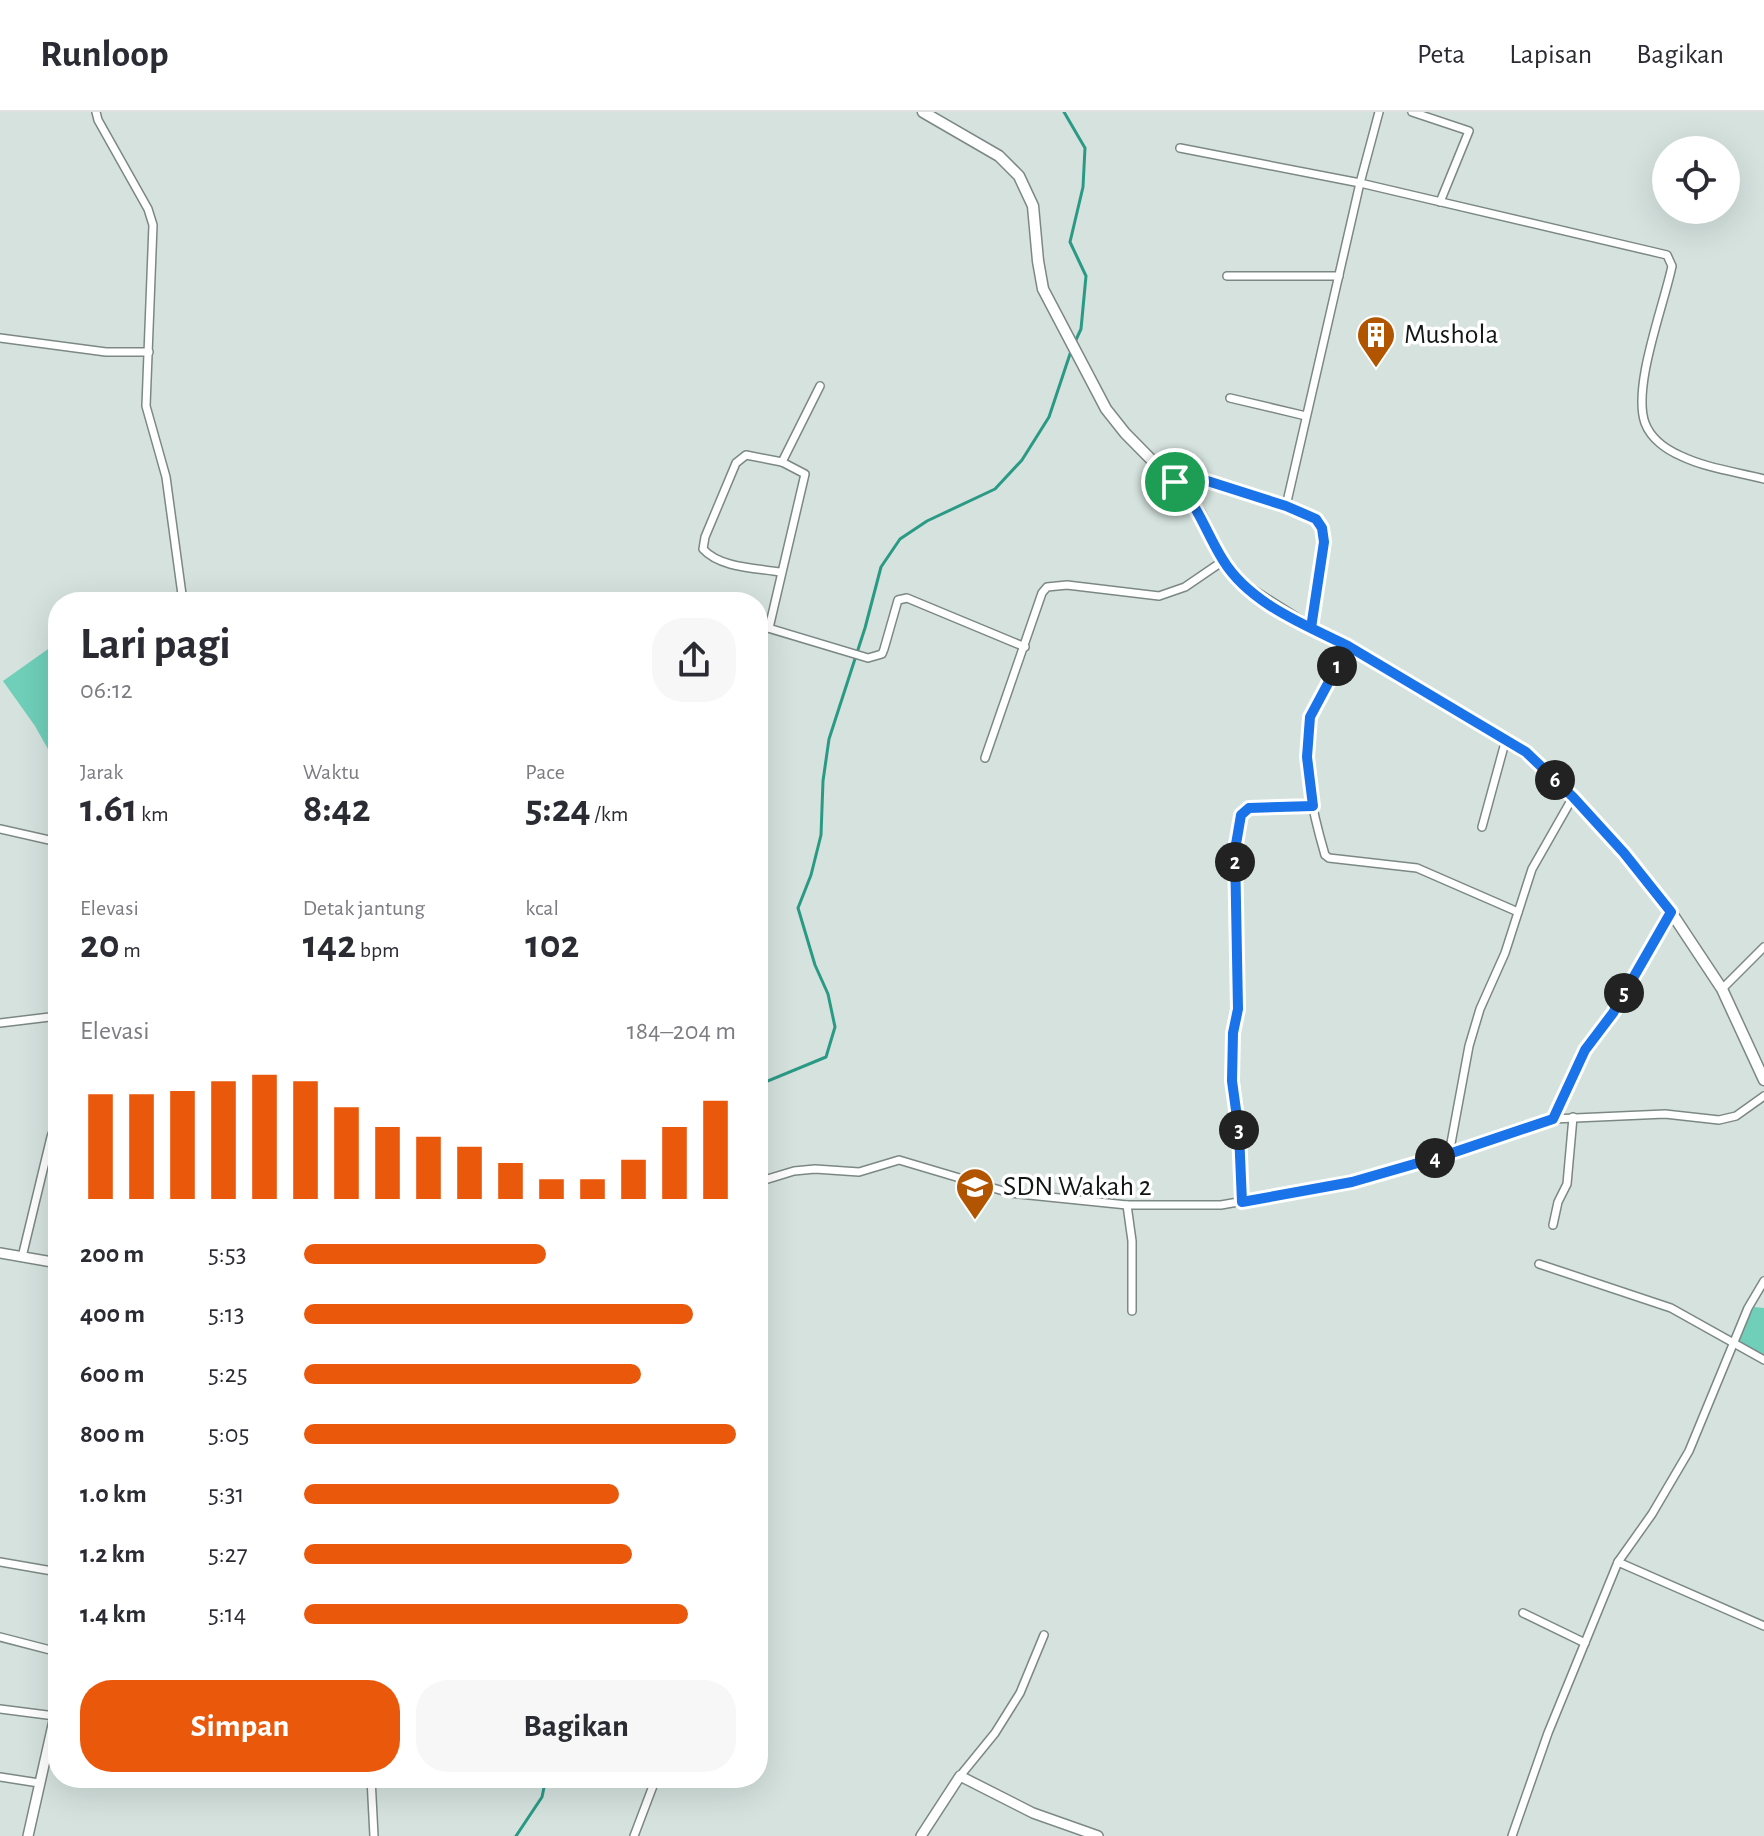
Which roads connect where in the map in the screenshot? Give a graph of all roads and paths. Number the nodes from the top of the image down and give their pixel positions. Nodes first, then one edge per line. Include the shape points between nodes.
1 (96, 112) edge
2 (923, 112) edge
3 (1379, 112) edge
4 (1412, 112) edge
5 (1180, 148) dead end
6 (1360, 183) junction
7 (1440, 202) junction
8 (1227, 276) dead end
9 (1339, 276) junction
10 (0, 338) edge
11 (149, 352) junction
12 (820, 386) dead end
13 (1230, 398) dead end
14 (1306, 416) junction
15 (782, 462) junction
16 (1764, 479) edge
17 (1175, 482) junction
18 (1286, 506) junction
19 (1223, 561) junction
20 (780, 572) junction
21 (182, 592) edge
22 (769, 628) joint
23 (1311, 628) junction
24 (1348, 646) junction
25 (1025, 647) junction
26 (1506, 739) junction
27 (985, 758) dead end
28 (1573, 797) junction
29 (1313, 806) junction
30 (1482, 827) dead end
31 (0, 829) edge
32 (48, 840) edge
33 (1518, 912) junction
34 (1671, 912) junction
35 (1764, 947) edge
36 (1722, 989) junction
37 (48, 1017) edge
38 (0, 1023) edge
39 (1764, 1080) edge
40 (1764, 1096) edge
41 (1573, 1117) junction
42 (1553, 1119) junction
43 (48, 1149) edge
44 (1449, 1154) junction
45 (768, 1179) edge
46 (1242, 1202) junction
47 (1127, 1205) junction
48 (1553, 1225) dead end
49 (0, 1253) edge
50 (22, 1257) junction
51 (48, 1261) edge
52 (1539, 1264) dead end
53 (1764, 1281) edge
54 (1132, 1311) dead end
55 (1735, 1342) junction
56 (1764, 1360) edge
57 (0, 1562) edge
58 (1618, 1562) junction
59 (48, 1570) edge
60 (1523, 1613) dead end
61 (1764, 1626) edge
62 (1044, 1635) dead end
63 (0, 1637) edge
64 (1585, 1643) junction
65 (48, 1649) edge
66 (0, 1709) edge
67 (48, 1715) edge
68 (48, 1745) edge
69 (960, 1776) junction
70 (0, 1777) edge
71 (39, 1783) junction
72 (372, 1788) edge
73 (652, 1788) edge
74 (28, 1836) edge
75 (374, 1836) edge
76 (634, 1836) edge
77 (921, 1836) edge
78 (1098, 1836) edge
79 (1512, 1836) edge

1 - 11 street via 153,225
2 - 17 main road via 999,156 1019,176 1033,206 1043,289 1116,423
3 - 6 street
4 - 7 street via 1469,131
5 - 6 street
6 - 7 street
6 - 9 street
7 - 16 street via 1667,255 1672,266 1644,385 1645,424 1660,444 1682,457
8 - 9 street
9 - 14 street
10 - 11 street via 106,352
11 - 21 street via 148,418 166,477
12 - 15 street
13 - 14 street
14 - 18 street
15 - 20 street via 805,474
15 - 20 street via 741,457 703,549 713,558
17 - 18 street via 1198,478
17 - 19 main road via 1200,513
18 - 23 street via 1316,519 1324,535
19 - 23 main road via 1248,590
19 - 25 street via 1185,587 1159,596 1052,585 1042,593
20 - 22 street
22 - 25 street via 874,658 882,654 898,600 907,598
23 - 24 main road
24 - 26 main road
24 - 29 street via 1310,717 1307,757
25 - 27 street
26 - 28 main road
26 - 30 street
28 - 33 street via 1532,869
28 - 34 main road
29 - 33 street via 1329,858 1417,868
29 - 46 street via 1249,808 1238,825 1238,1009 1232,1081
31 - 32 street
33 - 44 street via 1469,1046
34 - 36 main road
34 - 42 street via 1613,1013 1585,1050
35 - 36 street
36 - 39 main road
37 - 38 street
40 - 41 street via 1736,1116 1719,1120 1665,1114
41 - 42 street
41 - 48 street via 1567,1184
42 - 44 street
43 - 50 street
44 - 46 street via 1352,1182
45 - 47 street via 794,1171 859,1172 899,1160 1010,1193
46 - 47 street
47 - 54 street
49 - 50 street
50 - 51 street
52 - 55 street via 1671,1308
53 - 55 street
55 - 56 street
55 - 58 street via 1689,1451
57 - 59 street
58 - 61 street
58 - 64 street
60 - 64 street
62 - 69 street via 1020,1693
63 - 65 street
64 - 79 street
66 - 67 street
68 - 71 street
69 - 77 street
69 - 78 street via 1033,1813
70 - 71 street
71 - 74 street
72 - 75 street
73 - 76 street

